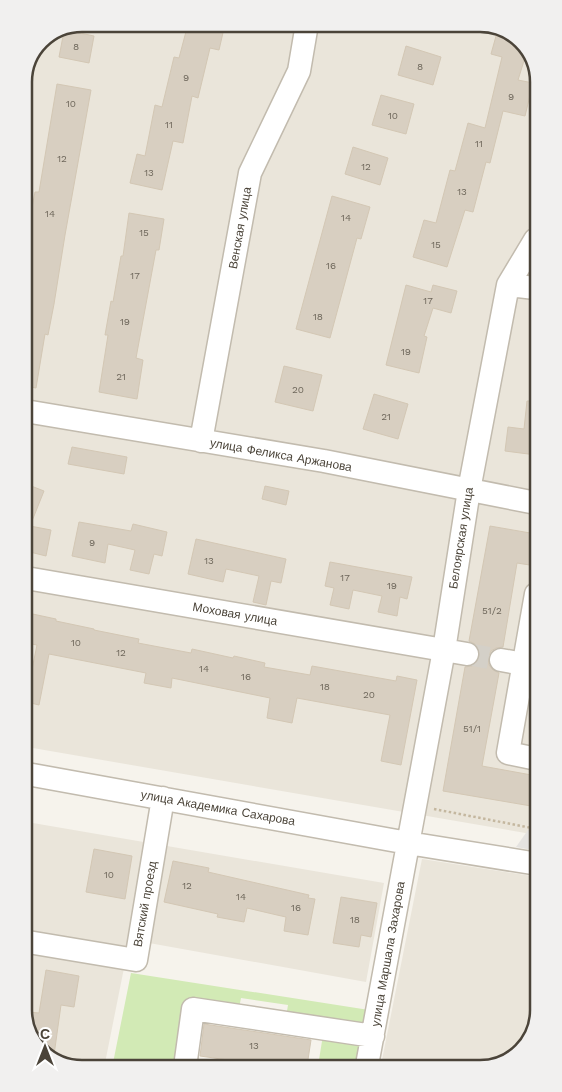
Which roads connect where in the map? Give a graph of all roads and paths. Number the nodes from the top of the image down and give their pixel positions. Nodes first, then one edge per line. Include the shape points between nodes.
1 (306, 33) edge
2 (530, 248) edge
3 (508, 285) junction
4 (530, 287) edge
5 (33, 412) edge
6 (201, 441) junction
7 (469, 490) junction
8 (530, 502) edge
9 (32, 579) edge
10 (530, 629) edge
11 (444, 650) junction
12 (467, 654) tunnel mouth
13 (501, 660) tunnel mouth
14 (524, 664) junction
15 (530, 758) edge
16 (32, 775) edge
17 (163, 798) junction
18 (431, 809) dead end
19 (530, 828) edge
20 (408, 843) junction
21 (530, 863) edge
22 (32, 943) edge
23 (373, 1036) junction
24 (186, 1059) edge
25 (368, 1060) edge

1 - 6 street, Венская улица via 299,71 250,173
2 - 3 street, Белоярская улица
3 - 4 street
3 - 7 street, Белоярская улица
5 - 6 street, улица Феликса Аржанова
6 - 7 street, улица Феликса Аржанова
7 - 8 street, улица Феликса Аржанова
7 - 11 street, Белоярская улица
9 - 11 street, Моховая улица
10 - 14 street
11 - 12 street, Моховая улица
11 - 20 street, Белоярская улица
13 - 14 street
14 - 15 street via 508,753
16 - 17 street, улица Академика Сахарова
17 - 20 street, улица Академика Сахарова
17 - 22 street, Вятский проезд via 136,960
18 - 19 path
20 - 21 street
20 - 23 street, улица Маршала Захарова
23 - 24 street via 193,1009
23 - 25 street, улица Маршала Захарова

